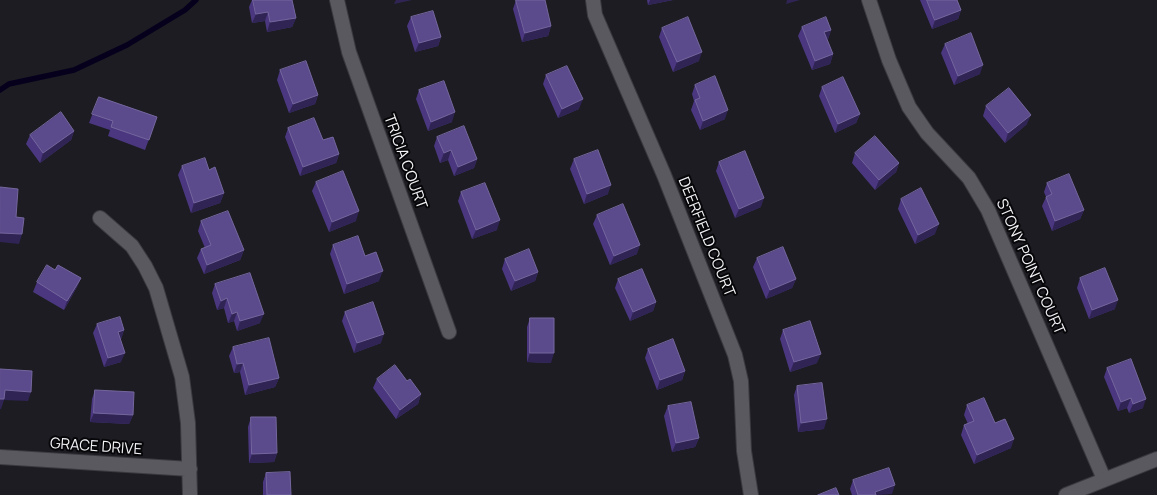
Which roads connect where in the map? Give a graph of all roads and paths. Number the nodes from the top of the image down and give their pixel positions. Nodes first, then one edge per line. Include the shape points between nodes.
1 (337, 0) edge
2 (593, 0) edge
3 (869, 0) edge
4 (100, 218) dead end
5 (449, 332) dead end
6 (0, 457) edge
7 (1157, 459) edge
8 (190, 469) junction
9 (1104, 479) junction
10 (190, 495) edge
11 (751, 495) edge
12 (1066, 495) edge

1 - 5 street, TRICIA COURT via 349,52
2 - 11 street, DEERFIELD COURT via 595,15 664,176 735,355 742,381 744,451
3 - 9 street, STONY POINT COURT via 909,107 927,133 969,178 988,210
4 - 8 street via 132,246 156,288 182,377
6 - 8 street, GRACE DRIVE
7 - 9 street
8 - 10 street
9 - 12 street

